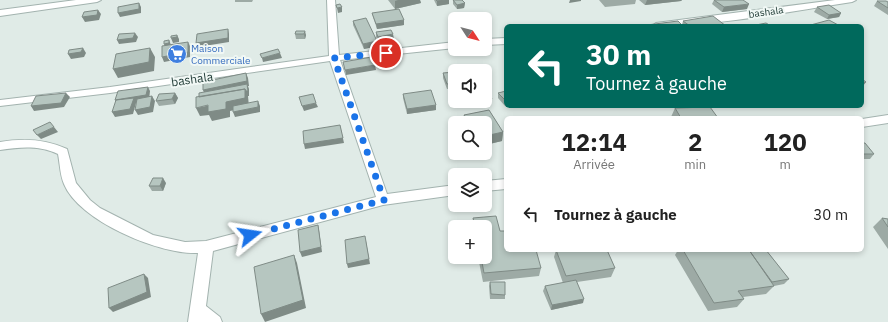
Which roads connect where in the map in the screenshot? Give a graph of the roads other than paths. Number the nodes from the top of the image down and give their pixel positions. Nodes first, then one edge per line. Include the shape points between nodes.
1 (97, 0) edge
2 (331, 0) edge
3 (852, 0) edge
4 (0, 13) edge
5 (672, 24) edge
6 (504, 41) edge
7 (492, 42) edge
8 (448, 46) edge
9 (334, 58) junction
10 (0, 103) edge
11 (888, 119) edge
12 (864, 123) edge
13 (0, 146) edge
14 (504, 184) edge
15 (492, 185) edge
16 (448, 191) edge
17 (384, 200) junction
18 (206, 247) junction
19 (197, 315) edge
20 (214, 322) edge

1 - 4 street
2 - 9 street
3 - 5 street, bashala
6 - 7 street
8 - 9 street, bashala
9 - 10 street, bashala
9 - 17 street
11 - 12 street
13 - 18 street via 22,142 53,146 63,152 70,184 85,204 95,212 150,240 185,248
14 - 15 street
16 - 17 street
17 - 18 street
18 - 19 street
19 - 20 street

